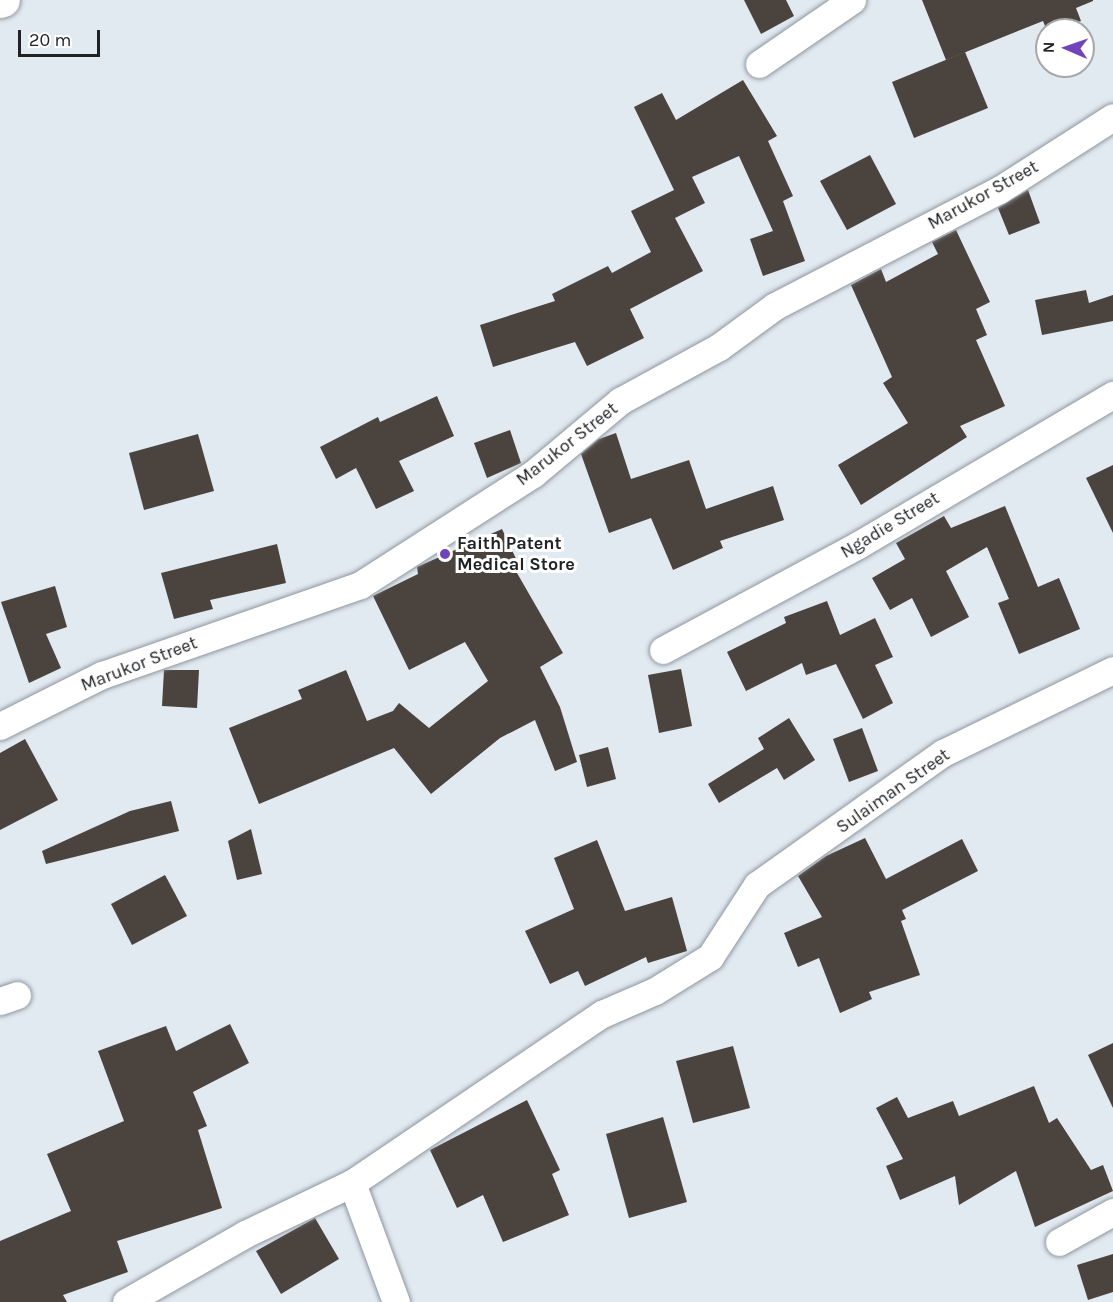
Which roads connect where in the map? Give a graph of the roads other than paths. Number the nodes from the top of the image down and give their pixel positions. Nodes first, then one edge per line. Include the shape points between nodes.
1 (852, 0) edge
2 (759, 64) dead end
3 (1113, 117) edge
4 (1113, 395) edge
5 (663, 650) dead end
6 (1113, 670) edge
7 (0, 726) edge
8 (352, 1183) junction
9 (1113, 1212) edge
10 (1059, 1242) dead end
11 (126, 1302) edge
12 (396, 1302) edge

1 - 2 street
3 - 7 street, Marukor Street via 999,190 775,306 718,347 620,401 533,474 360,585 102,675
4 - 5 street, Ngadie Street via 858,545
6 - 8 street, Sulaiman Street via 943,753 757,885 710,957 656,991 602,1014
8 - 11 street via 245,1234
8 - 12 street
9 - 10 street

